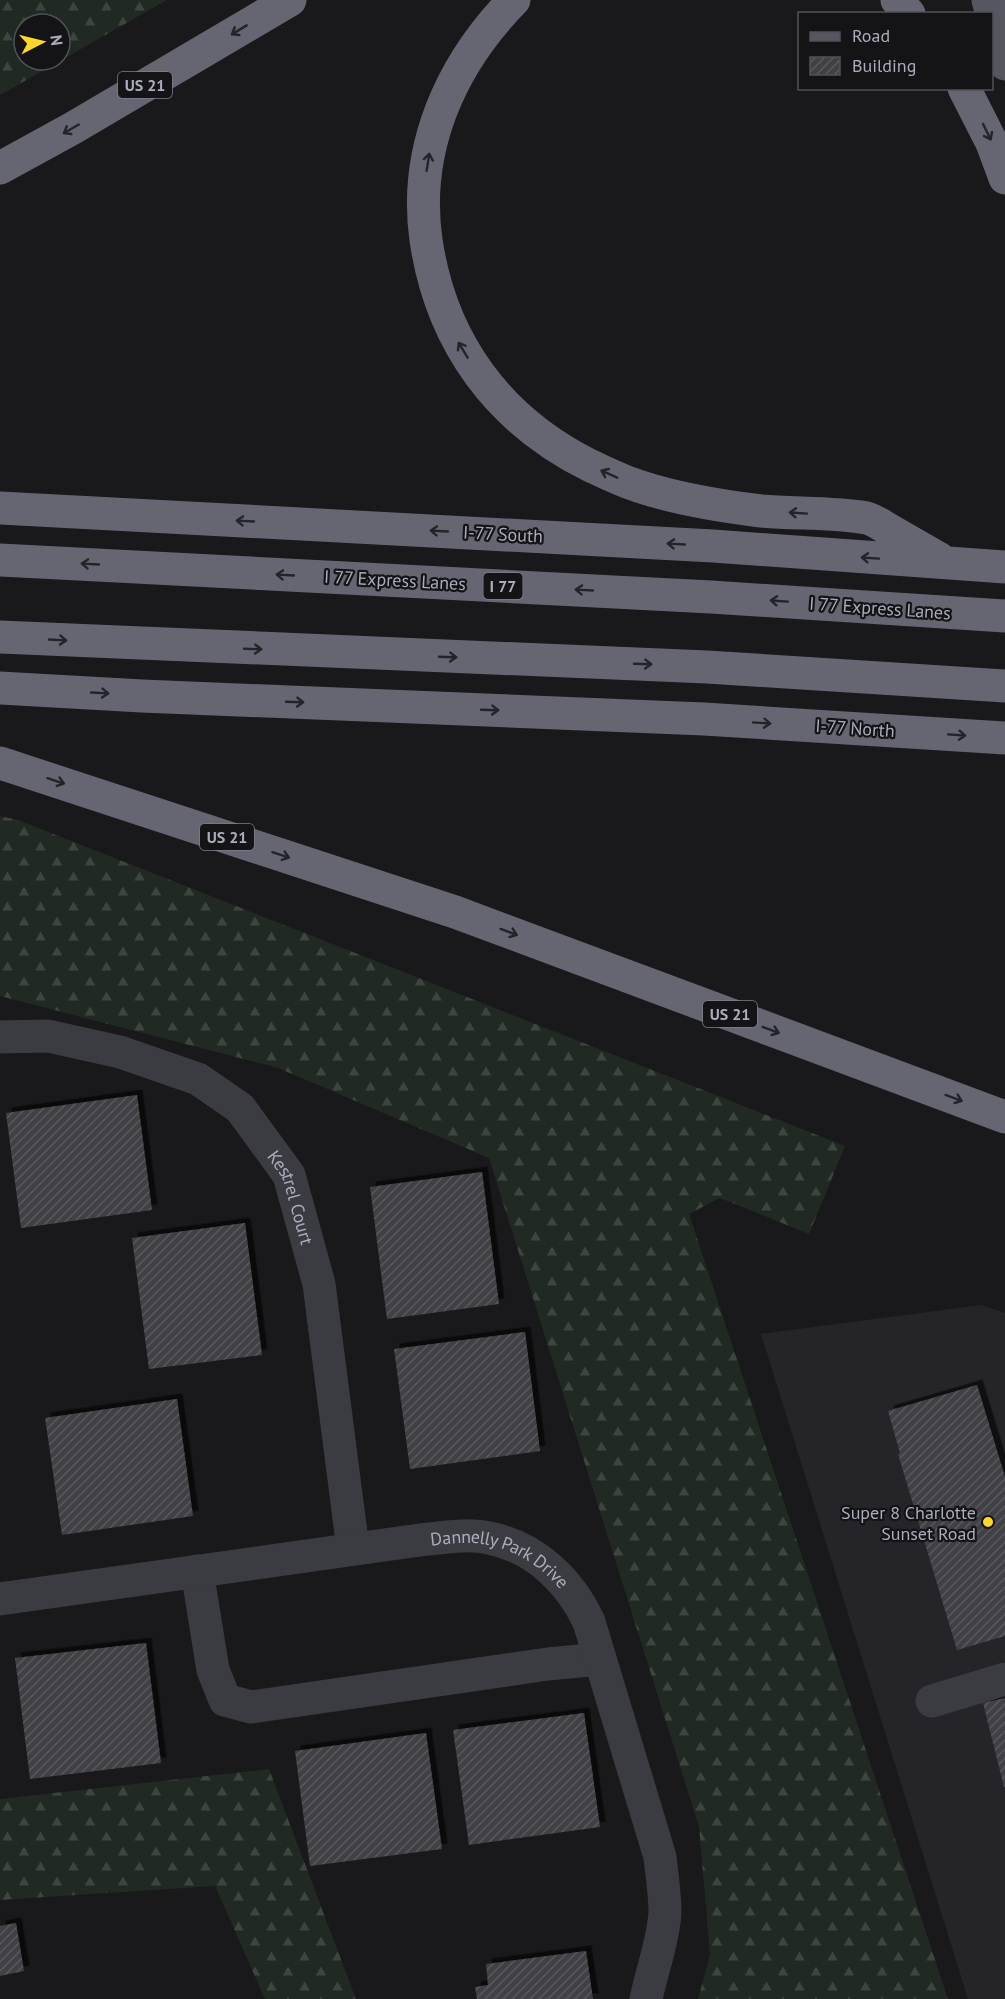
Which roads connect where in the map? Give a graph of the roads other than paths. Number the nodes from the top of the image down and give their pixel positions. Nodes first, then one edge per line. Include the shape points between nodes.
1 (290, 0) edge
2 (514, 0) edge
3 (897, 0) edge
4 (907, 12) edge
5 (993, 19) edge
6 (1005, 64) edge
7 (965, 90) edge
8 (0, 168) edge
9 (1005, 178) edge
10 (0, 508) edge
11 (0, 560) edge
12 (950, 564) junction
13 (1005, 567) edge
14 (1005, 616) edge
15 (0, 637) edge
16 (1005, 686) edge
17 (0, 688) edge
18 (1005, 738) edge
19 (0, 763) edge
20 (0, 1037) edge
21 (1005, 1117) edge
22 (353, 1549) junction
23 (197, 1571) junction
24 (1, 1593) edge
25 (600, 1659) junction
26 (1005, 1679) edge
27 (932, 1701) dead end
28 (646, 1999) edge

1 -> 8 highway, US 21
12 -> 2 highway via 869,519 760,511 636,486 566,453 538,435 489,387 455,337 434,284 424,226 424,196 431,141 450,87 479,38
3 - 4 highway
5 - 6 main road
7 -> 9 highway
12 -> 10 highway, I-77 South via 713,546
14 -> 11 highway, I 77 Express Lanes / I 77
12 - 13 highway, I-77 South
15 -> 16 highway via 695,666
17 -> 18 highway, I-77 North via 704,719
19 -> 21 highway, US 21 via 455,912
20 - 22 street, Kestrel Court via 48,1036 120,1052 198,1079 240,1108 289,1175 319,1284
22 - 23 street, Dannelly Park Drive
22 - 25 street, Dannelly Park Drive via 467,1536 506,1542 554,1571 569,1587 589,1622
23 - 24 street, Dannelly Park Drive
23 - 25 street via 213,1670 225,1700 251,1707
25 - 28 street, Dannelly Park Drive via 660,1857 665,1914
26 - 27 street

